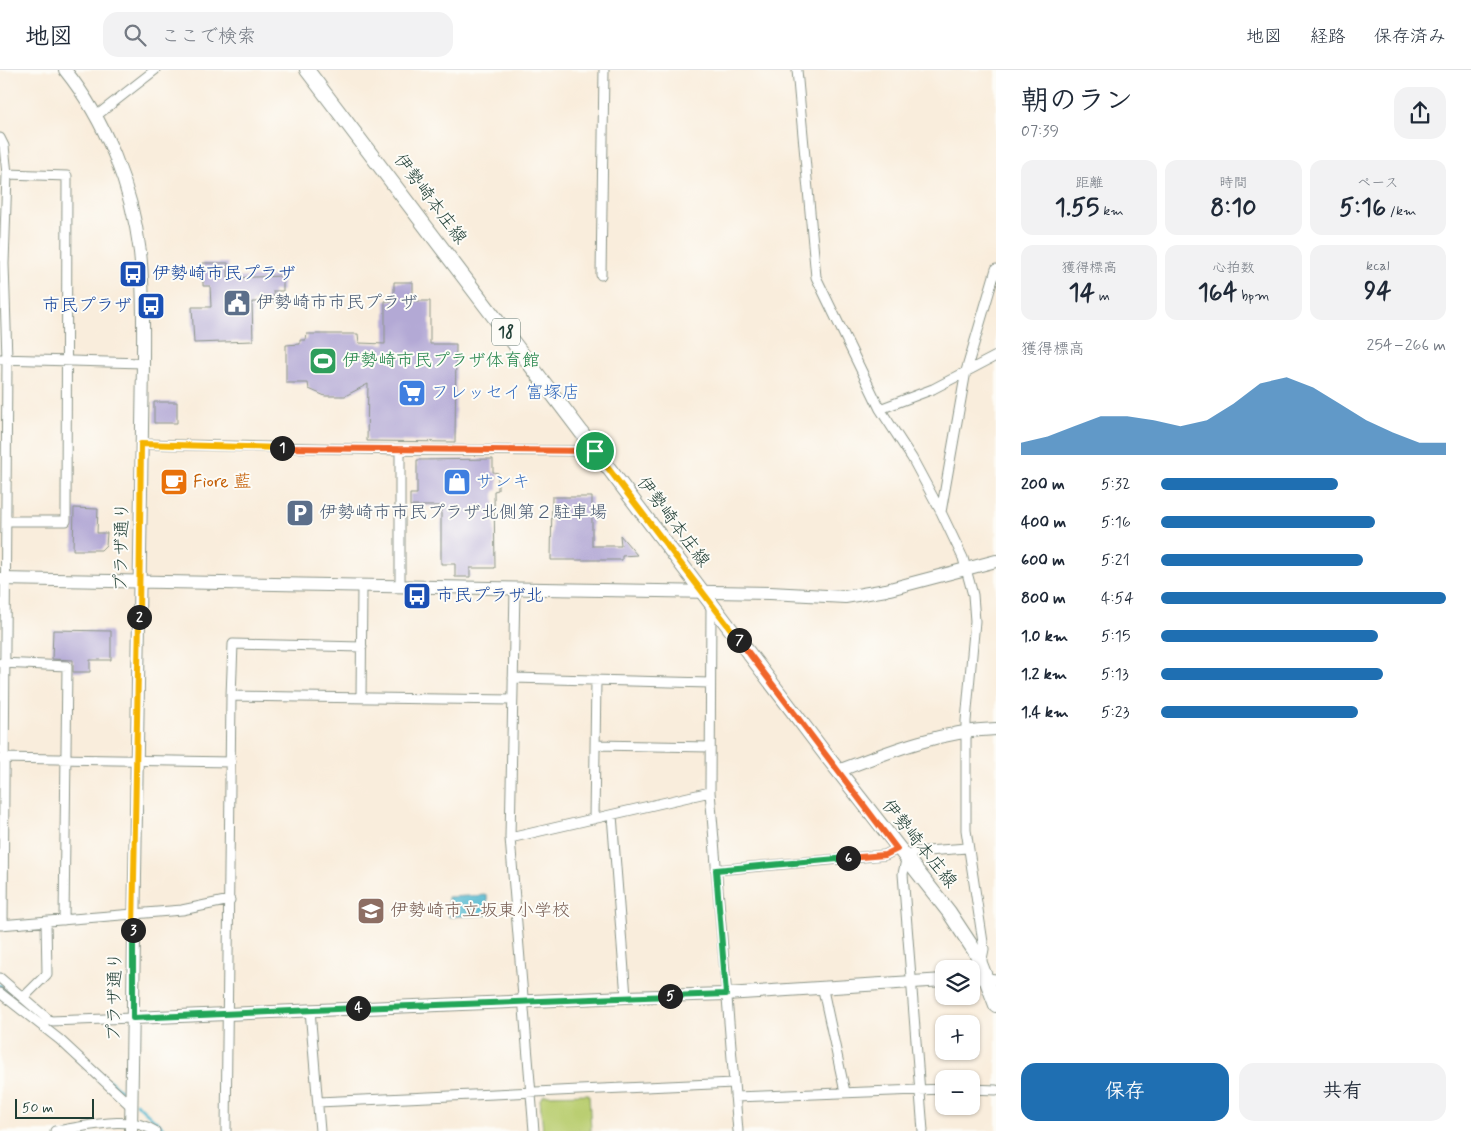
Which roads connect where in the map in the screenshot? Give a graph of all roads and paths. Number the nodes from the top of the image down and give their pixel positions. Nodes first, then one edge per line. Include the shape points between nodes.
1 (65, 70) edge
2 (307, 70) edge
3 (604, 70) edge
4 (797, 70) edge
5 (150, 72) edge
6 (96, 116) junction
7 (0, 138) edge
8 (7, 174) junction
9 (2, 264) edge
10 (996, 269) edge
11 (601, 275) dead end
12 (996, 356) edge
13 (4, 360) edge
14 (65, 361) junction
15 (143, 363) junction
16 (966, 371) junction
17 (880, 409) junction
18 (141, 444) junction
19 (3, 448) edge
20 (400, 450) junction
21 (595, 451) junction
22 (3, 487) edge
23 (942, 512) junction
24 (6, 521) junction
25 (996, 561) edge
26 (967, 570) junction
27 (3, 579) edge
28 (139, 582) junction
29 (362, 587) junction
30 (400, 587) junction
31 (514, 589) junction
32 (708, 599) junction
33 (362, 647) junction
34 (3, 664) edge
35 (513, 678) junction
36 (596, 680) junction
37 (710, 683) junction
38 (232, 696) junction
39 (361, 698) junction
40 (512, 700) junction
41 (966, 730) junction
42 (996, 730) edge
43 (595, 745) junction
44 (710, 747) junction
45 (2, 758) edge
46 (65, 759) junction
47 (136, 760) junction
48 (230, 762) junction
49 (838, 771) junction
50 (710, 792) junction
51 (612, 815) junction
52 (2, 819) edge
53 (594, 819) junction
54 (510, 838) junction
55 (967, 848) junction
56 (897, 849) junction
57 (906, 860) junction
58 (716, 870) junction
59 (230, 900) junction
60 (134, 915) junction
61 (64, 920) junction
62 (46, 922) junction
63 (2, 925) edge
64 (988, 974) edge
65 (0, 978) edge
66 (935, 981) edge
67 (911, 983) junction
68 (823, 990) junction
69 (0, 993) edge
70 (726, 994) junction
71 (626, 997) junction
72 (23, 998) junction
73 (523, 1001) junction
74 (996, 1005) edge
75 (310, 1010) junction
76 (228, 1013) junction
77 (133, 1018) junction
78 (734, 1084) junction
79 (920, 1088) junction
80 (935, 1089) edge
81 (980, 1089) edge
82 (996, 1090) edge
83 (531, 1092) junction
84 (844, 1092) junction
85 (735, 1097) junction
86 (318, 1102) junction
87 (132, 1107) junction
88 (131, 1126) edge
89 (55, 1131) edge
90 (155, 1131) edge
91 (226, 1131) edge
92 (320, 1131) edge
93 (534, 1131) edge
94 (738, 1131) edge
95 (923, 1131) edge

1 - 6 street, プラザ通り
2 - 21 main road, 伊勢崎本庄線 / 18
3 - 11 street
4 - 17 street via 816,277
5 - 6 street
6 - 15 street, プラザ通り via 123,179 140,250
7 - 8 street
8 - 9 street
8 - 14 street via 67,176
9 - 13 street
10 - 16 street
12 - 16 street
13 - 14 street
13 - 19 street
14 - 15 street
14 - 24 street via 66,521
15 - 18 street, プラザ通り
16 - 17 street via 927,392
16 - 23 street
17 - 23 street
18 - 20 street
18 - 28 street, プラザ通り
19 - 22 street
20 - 21 street
20 - 30 street
21 - 32 main road, 伊勢崎本庄線 / 18
22 - 24 street
23 - 26 street
24 - 27 street
25 - 26 street
26 - 32 street via 845,597 770,593
26 - 41 street via 975,621
27 - 28 street
27 - 34 street
28 - 29 street
28 - 47 street, プラザ通り
29 - 30 street
29 - 33 street
30 - 31 street
31 - 32 street
31 - 35 street
32 - 37 street
32 - 49 main road, 伊勢崎本庄線 / 18
33 - 38 street via 233,644
33 - 39 street
34 - 45 street
34 - 46 street via 67,666
35 - 36 street
35 - 40 street
36 - 37 street
36 - 43 street
37 - 44 street
38 - 39 street
38 - 48 street
39 - 40 street
40 - 54 street
41 - 42 street
41 - 49 street via 893,750
41 - 55 street
43 - 44 street
43 - 53 street
44 - 50 street
45 - 46 street
45 - 52 street
46 - 47 street
46 - 61 street
47 - 48 street
47 - 60 street, プラザ通り
48 - 59 street
49 - 56 main road, 伊勢崎本庄線 / 18
50 - 51 street
50 - 58 street
51 - 53 street
51 - 71 street
52 - 63 street
53 - 54 street
54 - 73 street
55 - 57 street via 914,852
55 - 64 street
56 - 57 main road, 伊勢崎本庄線 / 18
56 - 58 street via 885,855
57 - 64 main road, 伊勢崎本庄線 / 18 via 962,930
57 - 67 street via 903,874
58 - 70 street
59 - 60 street
59 - 76 street
60 - 61 street
60 - 77 street, プラザ通り
61 - 62 street
62 - 63 street
62 - 72 street via 47,974
64 - 74 main road, 伊勢崎本庄線 / 18
65 - 72 street
66 - 67 street
67 - 68 street
67 - 79 street
68 - 70 street
68 - 84 street
69 - 87 street via 60,1040
70 - 71 street
70 - 78 street
71 - 73 street
72 - 77 street via 50,1021
73 - 75 street
73 - 83 street
75 - 76 street
75 - 86 street
76 - 77 street
76 - 91 street
77 - 87 street, プラザ通り
78 - 83 street
78 - 85 street
79 - 80 street
79 - 84 street
79 - 95 street
81 - 82 street
83 - 86 street
83 - 93 street
84 - 85 street
85 - 94 street
86 - 92 street
87 - 88 street, プラザ通り
88 - 89 street
88 - 90 street via 146,1125

